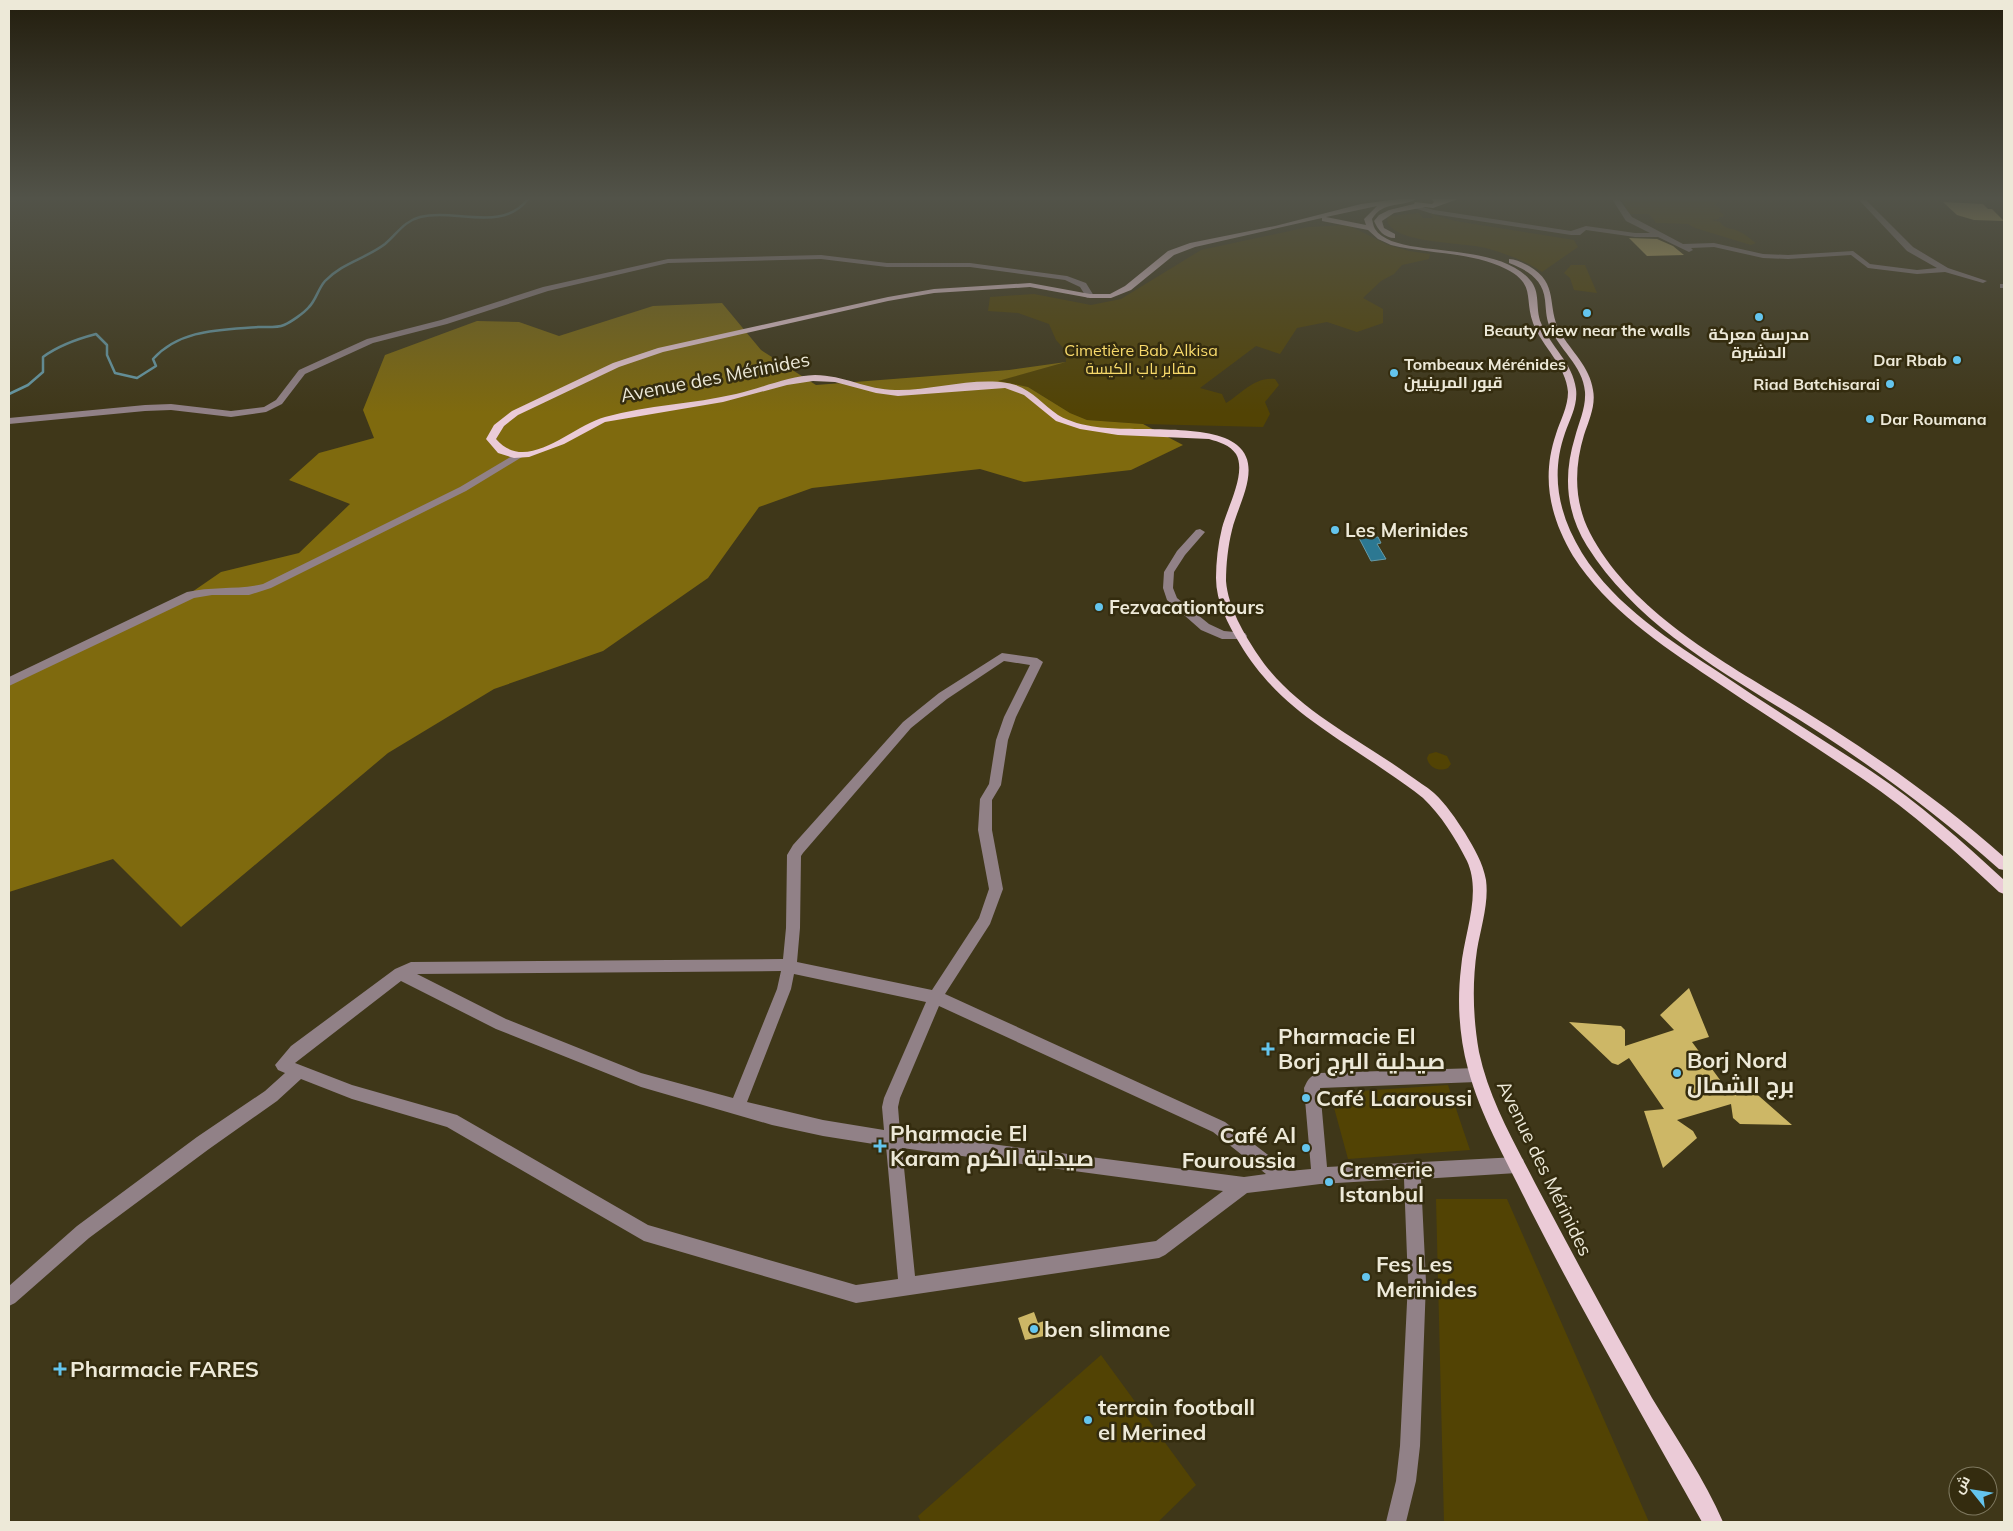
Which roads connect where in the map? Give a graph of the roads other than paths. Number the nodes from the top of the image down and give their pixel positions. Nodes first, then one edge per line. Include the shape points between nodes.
1 (622, 270) edge
2 (1011, 270) edge
3 (1149, 270) edge
4 (1515, 270) edge
5 (1529, 270) edge
6 (1905, 270) edge
7 (1938, 270) edge
8 (1946, 270) edge
9 (1983, 281) dead end
10 (1090, 296) junction
11 (9, 421) edge
12 (519, 455) junction
13 (1200, 532) dead end
14 (1241, 636) junction
15 (9, 682) edge
16 (2004, 865) edge
17 (2004, 888) edge
18 (790, 966) junction
19 (400, 973) junction
20 (935, 997) junction
21 (298, 1072) junction
22 (1477, 1075) junction
23 (738, 1108) junction
24 (892, 1139) junction
25 (1517, 1165) junction
26 (1412, 1171) junction
27 (1320, 1176) junction
28 (1287, 1180) junction
29 (1244, 1186) junction
30 (907, 1287) junction
31 (9, 1297) edge
32 (1396, 1522) edge
33 (1713, 1522) edge

1 - 11 street via 554,286 370,342 302,372 279,402 261,410 231,414 145,408
2 - 10 street via 1067,278 1083,285
3 - 10 main road, Avenue des Mérinides via 1119,294
4 - 17 main road via 1530,285 1535,320 1566,371 1572,393 1553,461 1551,487 1562,526 1589,571 1640,622 1674,648 1921,814
5 - 16 main road via 1546,287 1553,324 1587,380 1588,408 1571,468 1571,490 1575,509 1592,546 1645,608 1681,637 1897,778 1968,832
6 - 7 street
8 - 9 street
10 - 12 main road, Avenue des Mérinides via 1030,285 934,291 661,350 616,364 501,422 491,439 496,447
12 - 14 main road, Avenue des Mérinides via 558,445 602,420 723,399 813,378 828,378 859,388 894,393 1010,386 1032,395 1054,416 1080,426 1216,437 1236,448 1244,462 1242,487 1228,528 1221,580 1229,611
12 - 15 street via 463,489 267,586 249,591 212,591 191,595
13 - 14 street via 1169,572 1168,588 1172,600 1205,627 1222,635
14 - 22 main road, Avenue des Mérinides via 1258,666 1278,688 1429,796 1458,834 1476,866 1481,889 1467,985 1468,1025
18 - 19 street via 425,967
18 - 20 street
18 - 20 street via 794,856 808,836 907,725 943,696 1002,657 1037,662 1010,717 1002,740 995,785 986,798 985,830 996,895 985,920
18 - 23 street
19 - 21 street via 290,1056 283,1065
19 - 23 street via 492,1020 588,1060 641,1080
20 - 24 street via 892,1098
20 - 28 street via 1219,1127
21 - 30 street via 375,1100 451,1120 644,1232 856,1294
21 - 31 street via 271,1096 83,1232
22 - 25 main road, Avenue des Mérinides via 1492,1115
22 - 27 street via 1319,1080 1314,1083
23 - 24 street
24 - 29 street
24 - 30 street
25 - 26 street
25 - 33 main road, Avenue des Mérinides via 1591,1310
26 - 27 street
26 - 32 street via 1416,1282 1410,1446
27 - 28 street
28 - 29 street
29 - 30 street via 1159,1249

